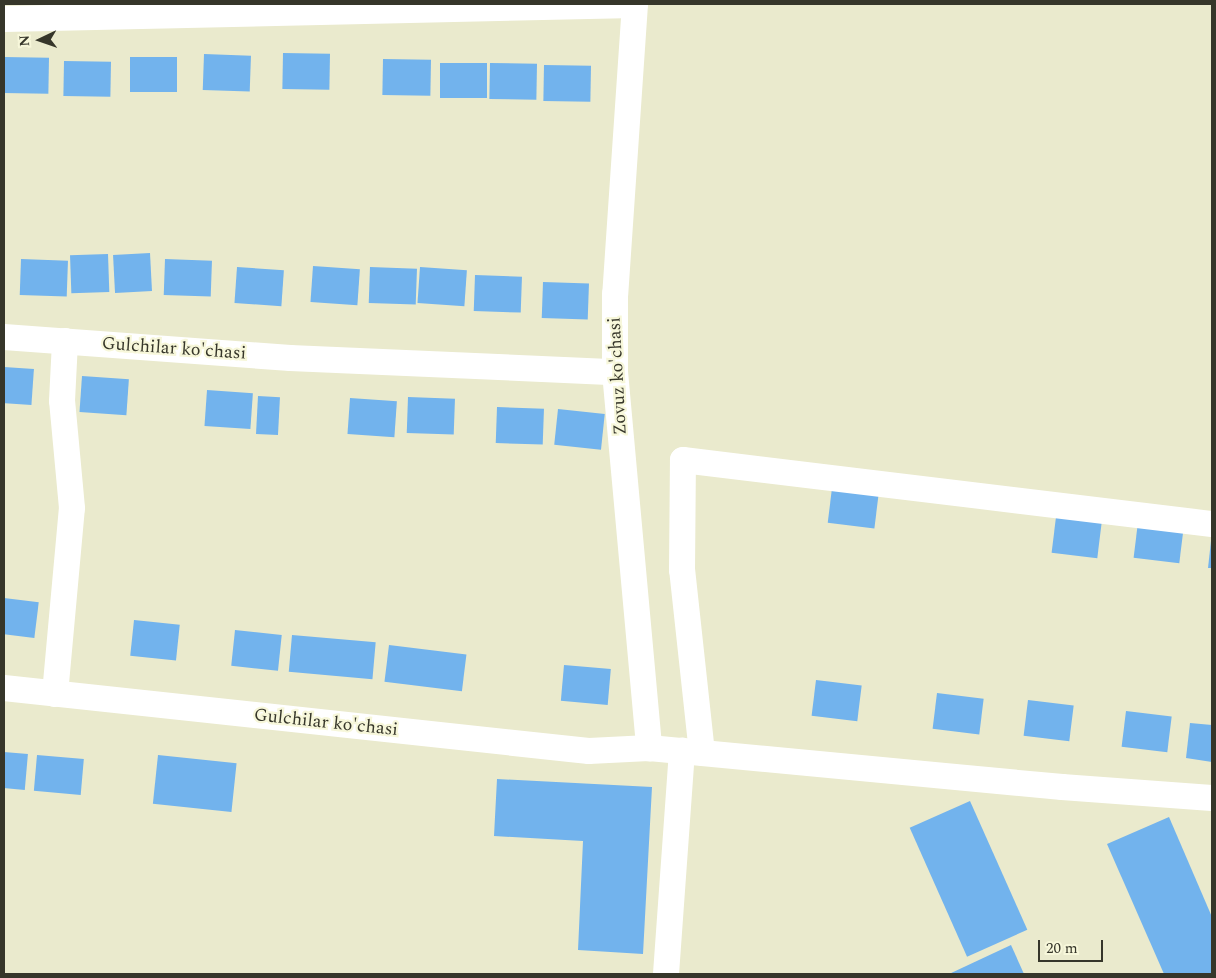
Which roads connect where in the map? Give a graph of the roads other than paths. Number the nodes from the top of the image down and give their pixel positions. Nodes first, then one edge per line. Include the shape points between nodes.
1 (635, 4) edge
2 (4, 19) edge
3 (4, 337) edge
4 (65, 342) junction
5 (615, 372) junction
6 (1212, 524) edge
7 (4, 688) edge
8 (55, 694) junction
9 (649, 748) junction
10 (692, 752) junction
11 (1212, 798) edge
12 (666, 974) edge

1 - 2 street
1 - 5 street, Zovuz ko'chasi via 615,294
3 - 4 street, Gulchilar ko'chasi
4 - 5 street, Gulchilar ko'chasi via 290,358
4 - 8 street via 62,401 72,508
5 - 9 street, Zovuz ko'chasi
6 - 10 street via 683,460 682,570
7 - 8 street, Gulchilar ko'chasi
8 - 9 street, Gulchilar ko'chasi via 589,751
9 - 10 street, Gulchilar ko'chasi
10 - 11 street, Gulchilar ko'chasi
10 - 12 street

